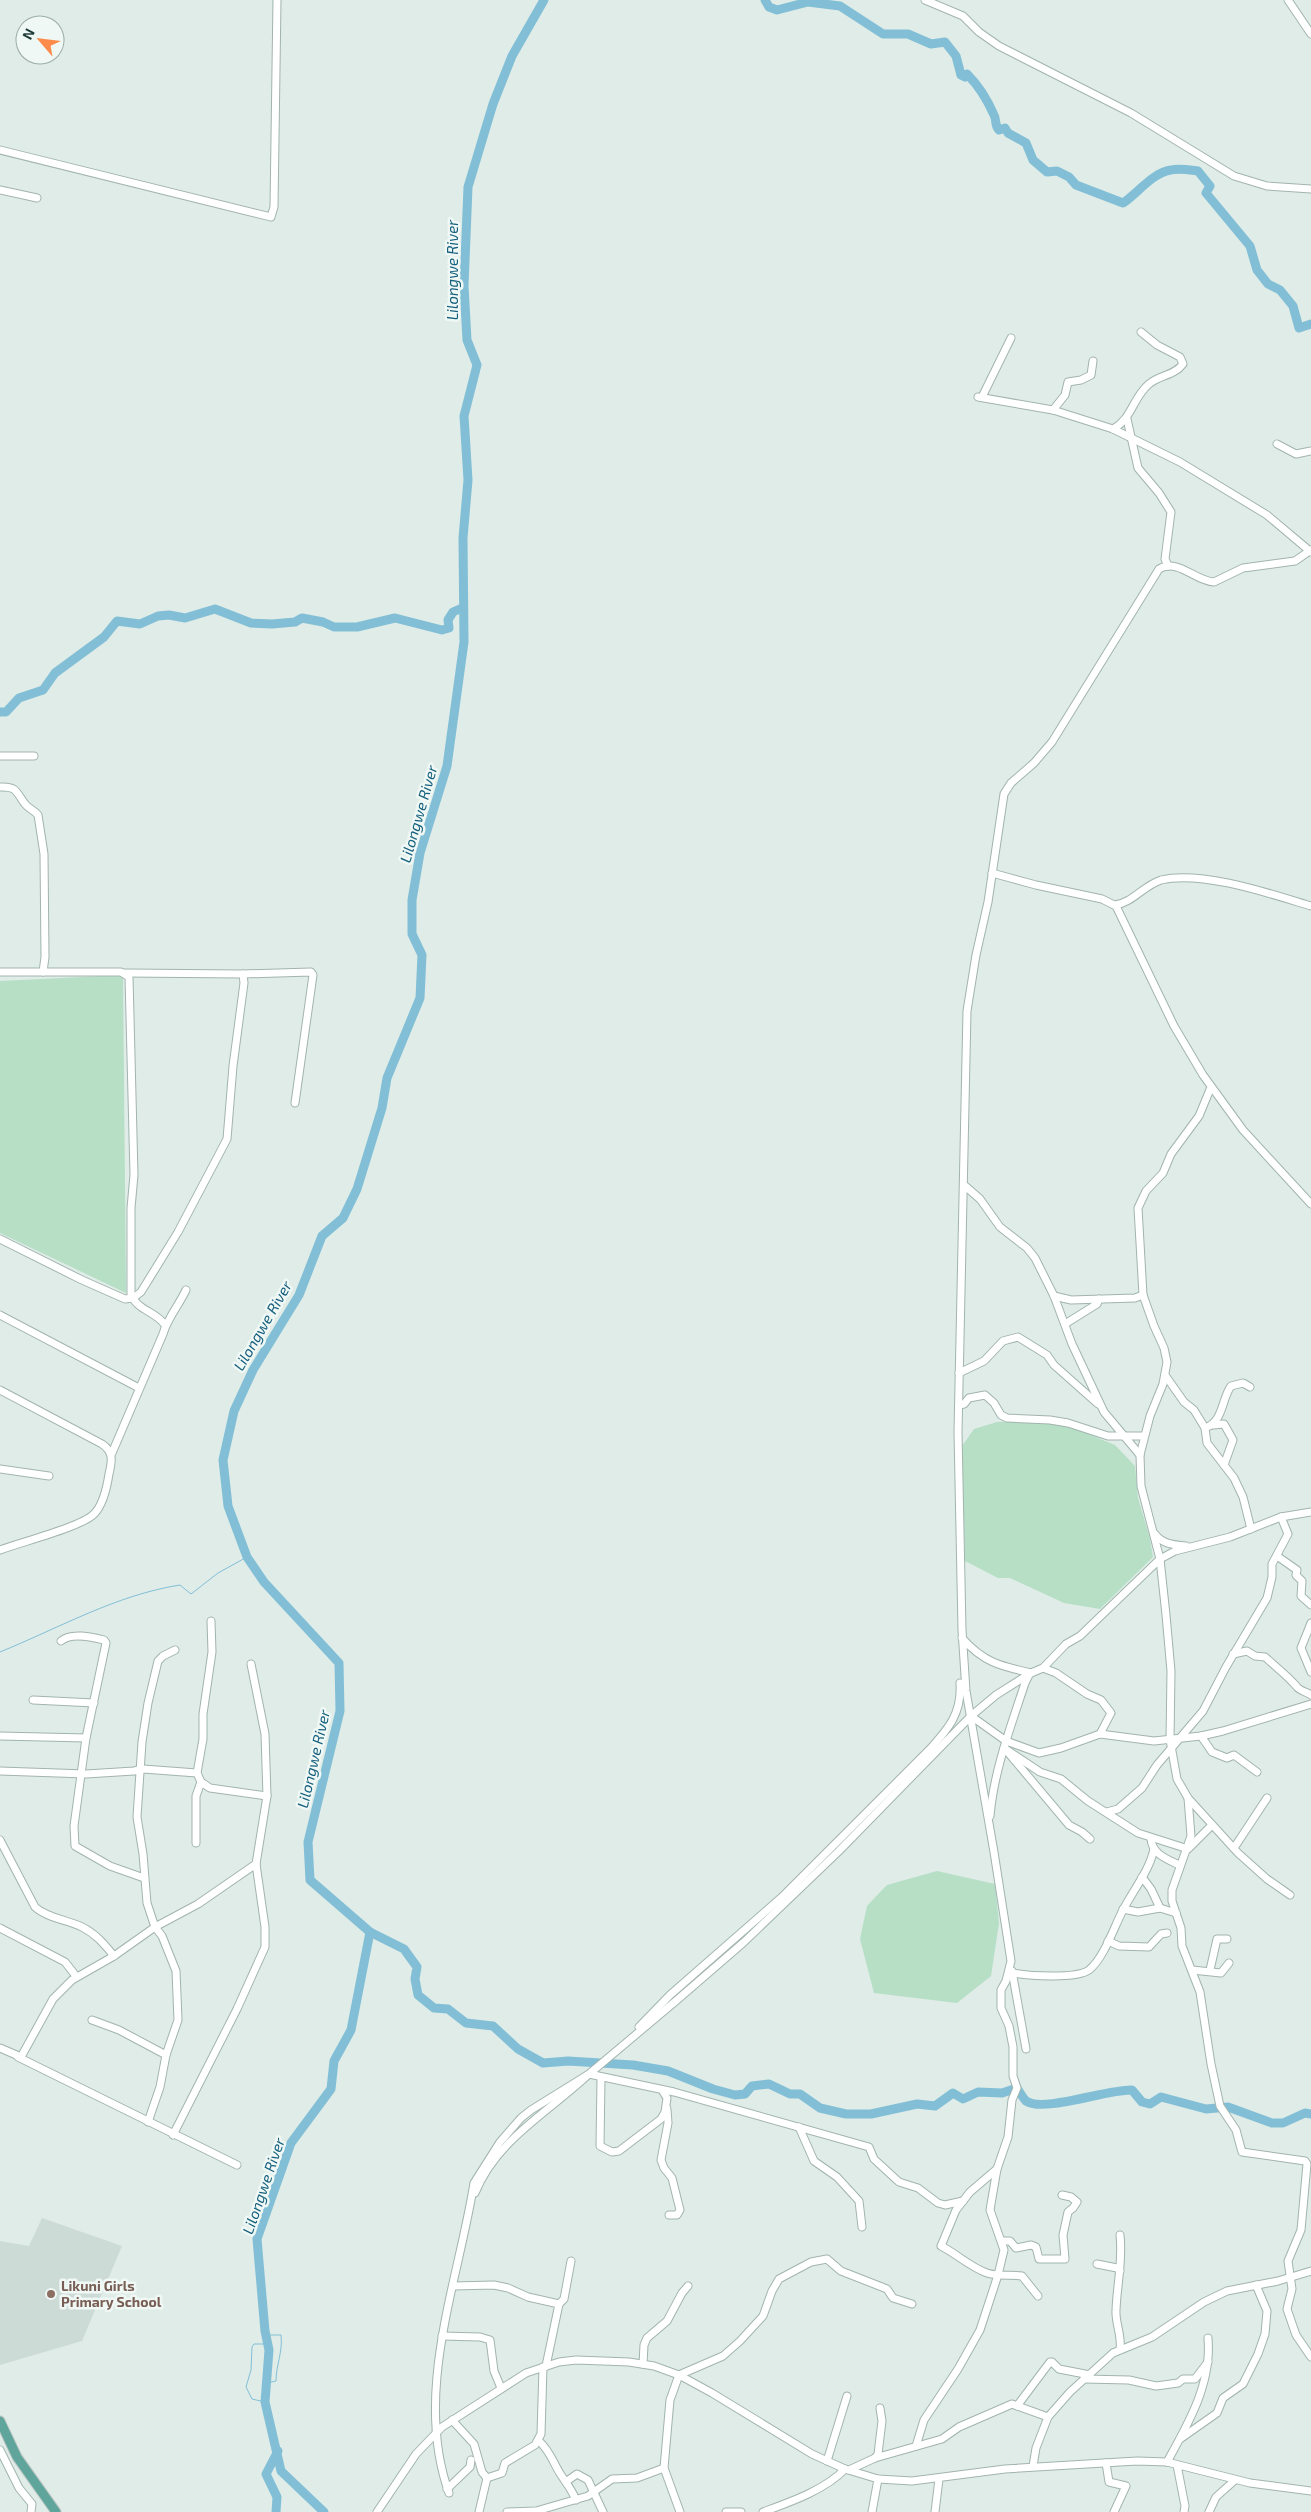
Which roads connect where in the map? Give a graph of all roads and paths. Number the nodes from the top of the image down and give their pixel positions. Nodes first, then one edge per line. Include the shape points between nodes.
1 (277, 0) edge
2 (925, 0) edge
3 (1288, 0) edge
4 (1311, 34) edge
5 (0, 150) edge
6 (1311, 189) edge
7 (0, 190) edge
8 (36, 198) dead end
9 (1142, 332) dead end
10 (1011, 338) dead end
11 (1093, 361) dead end
12 (1053, 410) junction
13 (1127, 419) junction
14 (1113, 429) junction
15 (1130, 438) junction
16 (1277, 444) dead end
17 (1311, 451) edge
18 (1311, 551) edge
19 (1168, 566) junction
20 (0, 756) edge
21 (34, 756) dead end
22 (0, 787) edge
23 (992, 873) junction
24 (1115, 906) junction
25 (1311, 906) edge
26 (0, 972) edge
27 (43, 972) junction
28 (125, 973) junction
29 (243, 974) junction
30 (1211, 1087) junction
31 (295, 1103) dead end
32 (964, 1185) junction
33 (1311, 1204) edge
34 (0, 1239) edge
35 (186, 1290) dead end
36 (1143, 1295) junction
37 (1054, 1296) junction
38 (133, 1298) junction
39 (1099, 1299) junction
40 (0, 1315) edge
41 (1064, 1324) junction
42 (164, 1325) junction
43 (959, 1372) junction
44 (1166, 1375) junction
45 (1250, 1387) dead end
46 (139, 1388) junction
47 (0, 1390) edge
48 (959, 1405) junction
49 (1104, 1412) junction
50 (1208, 1427) junction
51 (1144, 1436) junction
52 (1125, 1437) junction
53 (112, 1453) junction
54 (1140, 1454) junction
55 (1224, 1465) junction
56 (0, 1469) edge
57 (49, 1476) dead end
58 (1310, 1514) edge
59 (1281, 1517) junction
60 (1251, 1529) junction
61 (1154, 1531) junction
62 (1191, 1547) junction
63 (0, 1550) edge
64 (1277, 1556) junction
65 (1160, 1559) junction
66 (1311, 1606) edge
67 (211, 1621) dead end
68 (1311, 1623) edge
69 (61, 1641) dead end
70 (963, 1642) junction
71 (175, 1650) dead end
72 (1233, 1654) junction
73 (251, 1664) dead end
74 (1044, 1668) junction
75 (1311, 1672) edge
76 (1031, 1673) junction
77 (1311, 1696) edge
78 (33, 1700) dead end
79 (94, 1703) junction
80 (1311, 1704) edge
81 (971, 1716) junction
82 (1100, 1734) junction
83 (0, 1736) edge
84 (1201, 1736) junction
85 (86, 1738) junction
86 (1173, 1742) junction
87 (1005, 1744) junction
88 (138, 1769) junction
89 (0, 1772) edge
90 (1258, 1772) dead end
91 (80, 1773) junction
92 (197, 1774) junction
93 (201, 1782) junction
94 (267, 1796) junction
95 (1188, 1798) junction
96 (1267, 1798) dead end
97 (1107, 1812) junction
98 (1212, 1825) junction
99 (990, 1826) junction
100 (1151, 1838) junction
101 (1090, 1839) dead end
102 (0, 1840) edge
103 (196, 1843) dead end
104 (1234, 1848) junction
105 (1154, 1849) junction
106 (1188, 1849) junction
107 (256, 1864) junction
108 (1180, 1865) junction
109 (144, 1878) junction
110 (1142, 1878) junction
111 (1290, 1895) dead end
112 (1160, 1908) junction
113 (1123, 1909) junction
114 (1176, 1913) junction
115 (155, 1927) junction
116 (0, 1928) edge
117 (1167, 1933) dead end
118 (1227, 1939) dead end
119 (1108, 1941) junction
120 (114, 1956) junction
121 (1011, 1961) junction
122 (1229, 1963) dead end
123 (1192, 1970) junction
124 (1210, 1970) junction
125 (1013, 1974) junction
126 (76, 1976) junction
127 (92, 2020) dead end
128 (0, 2048) edge
129 (1026, 2049) dead end
130 (612, 2054) junction
131 (166, 2055) junction
132 (18, 2057) junction
133 (590, 2074) junction
134 (601, 2077) junction
135 (662, 2090) junction
136 (666, 2106) junction
137 (148, 2122) junction
138 (799, 2127) junction
139 (173, 2135) junction
140 (1311, 2155) edge
141 (1305, 2161) junction
142 (237, 2165) dead end
143 (997, 2169) junction
144 (1062, 2194) dead end
145 (963, 2201) junction
146 (668, 2215) dead end
147 (862, 2227) dead end
148 (1120, 2235) dead end
149 (1002, 2241) junction
150 (571, 2261) dead end
151 (1096, 2264) dead end
152 (1120, 2271) junction
153 (1311, 2271) edge
154 (998, 2275) junction
155 (1292, 2277) junction
156 (1256, 2285) junction
157 (453, 2286) junction
158 (688, 2286) dead end
159 (1038, 2296) dead end
160 (559, 2304) junction
161 (912, 2304) dead end
162 (442, 2336) junction
163 (1208, 2338) dead end
164 (1120, 2348) junction
165 (1311, 2357) edge
166 (1208, 2362) junction
167 (643, 2364) junction
168 (545, 2367) junction
169 (679, 2375) junction
170 (1087, 2377) junction
171 (501, 2388) junction
172 (848, 2396) dead end
173 (1017, 2406) junction
174 (880, 2408) dead end
175 (1048, 2417) junction
176 (452, 2420) junction
177 (0, 2421) edge
178 (435, 2433) junction
179 (1180, 2438) junction
180 (539, 2441) junction
181 (916, 2446) junction
182 (0, 2450) edge
183 (875, 2458) junction
184 (471, 2460) dead end
185 (827, 2461) junction
186 (1167, 2462) junction
187 (1106, 2463) junction
188 (1178, 2465) junction
189 (1033, 2466) junction
190 (664, 2468) junction
191 (847, 2470) junction
192 (487, 2478) junction
193 (878, 2479) junction
194 (939, 2479) junction
195 (1235, 2480) junction
196 (567, 2481) junction
197 (594, 2491) junction
198 (1311, 2491) edge
199 (576, 2500) junction
200 (31, 2512) edge
201 (56, 2512) edge
202 (377, 2512) edge
203 (479, 2512) edge
204 (507, 2512) edge
205 (603, 2512) edge
206 (680, 2512) edge
207 (726, 2512) edge
208 (741, 2512) edge
209 (763, 2512) edge
210 (872, 2512) edge
211 (935, 2512) edge
212 (1114, 2512) edge
213 (1184, 2512) edge
214 (1209, 2512) edge

1 - 5 street via 274,207 271,217
2 - 6 street via 963,16 999,46 1131,113 1234,176 1267,186
3 - 4 street
7 - 8 street
9 - 13 street via 1180,357 1183,364 1149,384
10 - 12 street via 980,397
11 - 12 street via 1091,375 1068,382 1065,395
12 - 14 street
13 - 14 street
13 - 15 street
14 - 15 street
15 - 18 street via 1180,462 1267,515
15 - 19 street via 1140,472 1171,512 1165,559
16 - 17 street via 1296,454
18 - 19 street via 1295,561 1243,568 1214,582
19 - 23 street via 1155,574 1052,742 1007,788 1001,803
20 - 21 street
22 - 27 street via 18,790 25,804 38,815 44,854
23 - 24 street via 1102,899
23 - 32 street via 968,996
24 - 25 street via 1125,903 1152,883 1186,877 1228,883
24 - 30 street via 1183,1044
26 - 27 street
27 - 28 street
28 - 29 street
28 - 38 street via 129,977 134,1107
29 - 31 street via 307,970 313,975
29 - 38 street via 227,1139 149,1282
30 - 33 street via 1243,1130
30 - 36 street via 1199,1116 1172,1154 1163,1173 1146,1191 1138,1208
32 - 37 street via 980,1199 1000,1227 1031,1252
32 - 43 street
34 - 38 street via 82,1280 125,1299
35 - 42 street via 174,1315
36 - 39 street
36 - 44 street via 1166,1355
37 - 39 street via 1071,1300
37 - 41 street
38 - 42 street
39 - 41 street via 1097,1304
40 - 46 street
41 - 49 street
42 - 46 street
43 - 48 street
43 - 49 street via 984,1361 1003,1341 1018,1337 1047,1355
44 - 50 street
44 - 51 street
45 - 50 street via 1243,1383 1231,1386 1221,1414
46 - 53 street
47 - 53 street via 102,1444
48 - 52 street via 970,1398 985,1396 1007,1418 1050,1420 1108,1436
48 - 70 street
49 - 52 street
50 - 55 street via 1207,1443
50 - 55 street via 1224,1424 1233,1440
51 - 52 street
51 - 54 street
52 - 54 street
53 - 63 street via 105,1491 94,1514 73,1526
54 - 61 street via 1141,1486
55 - 60 street via 1243,1497
56 - 57 street
58 - 59 street
59 - 60 street
59 - 64 street via 1288,1534
60 - 62 street
61 - 62 street via 1158,1538 1171,1544
61 - 65 street
62 - 65 street
64 - 66 street via 1297,1570 1296,1575 1302,1582 1301,1596
64 - 72 street via 1272,1564 1267,1598
65 - 74 street
65 - 86 street via 1171,1671
67 - 92 street via 212,1652
68 - 75 street via 1301,1648
69 - 79 street via 71,1636 106,1641
70 - 76 street via 988,1660
70 - 81 street
70 - 130 street via 960,1702 947,1731 782,1897 670,1995
71 - 88 street via 158,1661
72 - 77 street via 1247,1651 1265,1658
72 - 86 street via 1203,1711
73 - 94 street via 265,1727
74 - 76 street
74 - 82 street via 1105,1704 1111,1713
76 - 81 street via 996,1695
76 - 87 street via 1024,1683
78 - 79 street
79 - 85 street
80 - 84 street
81 - 87 street
81 - 99 street
81 - 130 street via 839,1851 744,1942
82 - 86 street
82 - 87 street via 1039,1753
83 - 85 street
84 - 86 street
84 - 90 street via 1212,1752 1227,1758 1234,1755
85 - 91 street
86 - 95 street via 1177,1779
86 - 97 street via 1142,1788 1118,1809
87 - 97 street via 1040,1772 1062,1779
87 - 99 street via 992,1800
87 - 101 street via 1063,1819
88 - 91 street
88 - 92 street
88 - 109 street via 137,1817
89 - 91 street
91 - 109 street via 75,1846 110,1866
92 - 93 street
93 - 94 street via 223,1792
93 - 103 street via 196,1796
94 - 107 street
95 - 98 street
95 - 106 street
96 - 104 street
97 - 100 street via 1124,1826
98 - 104 street
98 - 106 street
99 - 121 street
100 - 105 street
100 - 106 street
102 - 120 street via 38,1910 88,1930
104 - 111 street via 1266,1879
105 - 108 street via 1163,1858
105 - 110 street
106 - 108 street
107 - 115 street via 198,1904
107 - 139 street via 265,1927 263,1954
108 - 114 street via 1172,1890
109 - 115 street via 147,1903
110 - 112 street
110 - 113 street
112 - 113 street via 1138,1912
112 - 114 street
113 - 119 street
114 - 123 street via 1182,1946
115 - 120 street
115 - 131 street via 176,1971 178,2020
116 - 126 street via 65,1962
117 - 119 street via 1161,1934 1149,1947 1119,1946
118 - 124 street via 1216,1939
119 - 125 street via 1086,1972 1036,1977
120 - 126 street
121 - 125 street
121 - 143 street via 1001,1990 1001,2008 1014,2047 1013,2076 1017,2088 1008,2120 1008,2137
122 - 124 street via 1222,1972
123 - 124 street
123 - 141 street via 1200,1992 1220,2106 1236,2130 1242,2152
125 - 129 street
126 - 132 street via 53,1999 24,2055
127 - 131 street via 119,2030
128 - 132 street
130 - 133 street
131 - 137 street via 160,2087
132 - 137 street
133 - 134 street
133 - 157 street via 524,2128 502,2150 478,2186
134 - 135 street
134 - 136 street via 600,2146 612,2152 619,2151 655,2125
135 - 136 street via 667,2098
135 - 138 street
136 - 146 street via 668,2123 660,2160 672,2178 680,2210 677,2215
137 - 139 street
138 - 145 street via 869,2147 874,2159 893,2178 918,2188 938,2203 945,2205
138 - 147 street via 814,2162 837,2177 859,2201
139 - 142 street
140 - 141 street
141 - 155 street via 1301,2230 1288,2261
143 - 145 street
143 - 149 street via 990,2210
144 - 149 street via 1077,2202 1068,2212 1063,2235 1065,2259 1039,2259 1036,2247 1016,2248 1010,2241
145 - 154 street via 952,2216 942,2246 986,2273
148 - 152 street via 1123,2257
149 - 154 street via 1004,2250
150 - 160 street via 564,2299
151 - 152 street
152 - 164 street via 1116,2313
153 - 155 street
154 - 159 street via 1022,2276
154 - 181 street via 980,2330 924,2420
155 - 156 street
155 - 165 street via 1288,2315 1296,2335
156 - 164 street via 1227,2291 1204,2302 1152,2337
156 - 179 street via 1267,2311 1265,2334 1258,2354 1242,2384 1223,2398 1217,2413
157 - 160 street via 494,2285
157 - 162 street
158 - 167 street via 667,2321 647,2338
160 - 168 street
161 - 169 street via 893,2298 887,2289 841,2271 827,2259 811,2262 779,2279 763,2316 735,2346 723,2356
162 - 171 street via 480,2336 490,2340 494,2371
162 - 178 street
163 - 166 street
164 - 170 street
166 - 170 street via 1195,2379 1156,2386
166 - 179 street via 1197,2404
167 - 168 street via 576,2360
167 - 169 street
168 - 171 street via 526,2373
168 - 180 street
169 - 185 street
169 - 190 street via 670,2400
170 - 173 street via 1059,2370 1050,2362
170 - 175 street
171 - 176 street
172 - 185 street
173 - 175 street
173 - 181 street via 1012,2404 959,2427 926,2446
174 - 183 street via 882,2421
175 - 189 street
176 - 178 street
176 - 192 street via 474,2444 482,2472
177 - 201 main road via 23,2466
178 - 184 street via 448,2491 470,2467
178 - 202 street via 411,2461
179 - 186 street
180 - 192 street via 505,2463 502,2473
180 - 196 street
181 - 183 street
182 - 200 street via 18,2488 32,2504
183 - 191 street
185 - 191 street
186 - 187 street
186 - 188 street
187 - 189 street
187 - 212 street via 1109,2482 1126,2486
188 - 195 street
188 - 213 street
189 - 194 street
190 - 197 street via 637,2478 612,2479
190 - 206 street
191 - 193 street
191 - 209 street via 802,2496
192 - 203 street
193 - 194 street
193 - 210 street
194 - 211 street
195 - 198 street
195 - 214 street via 1216,2497
196 - 197 street via 577,2474 588,2480
196 - 199 street
197 - 199 street
197 - 205 street
199 - 204 street via 536,2511
207 - 208 street

